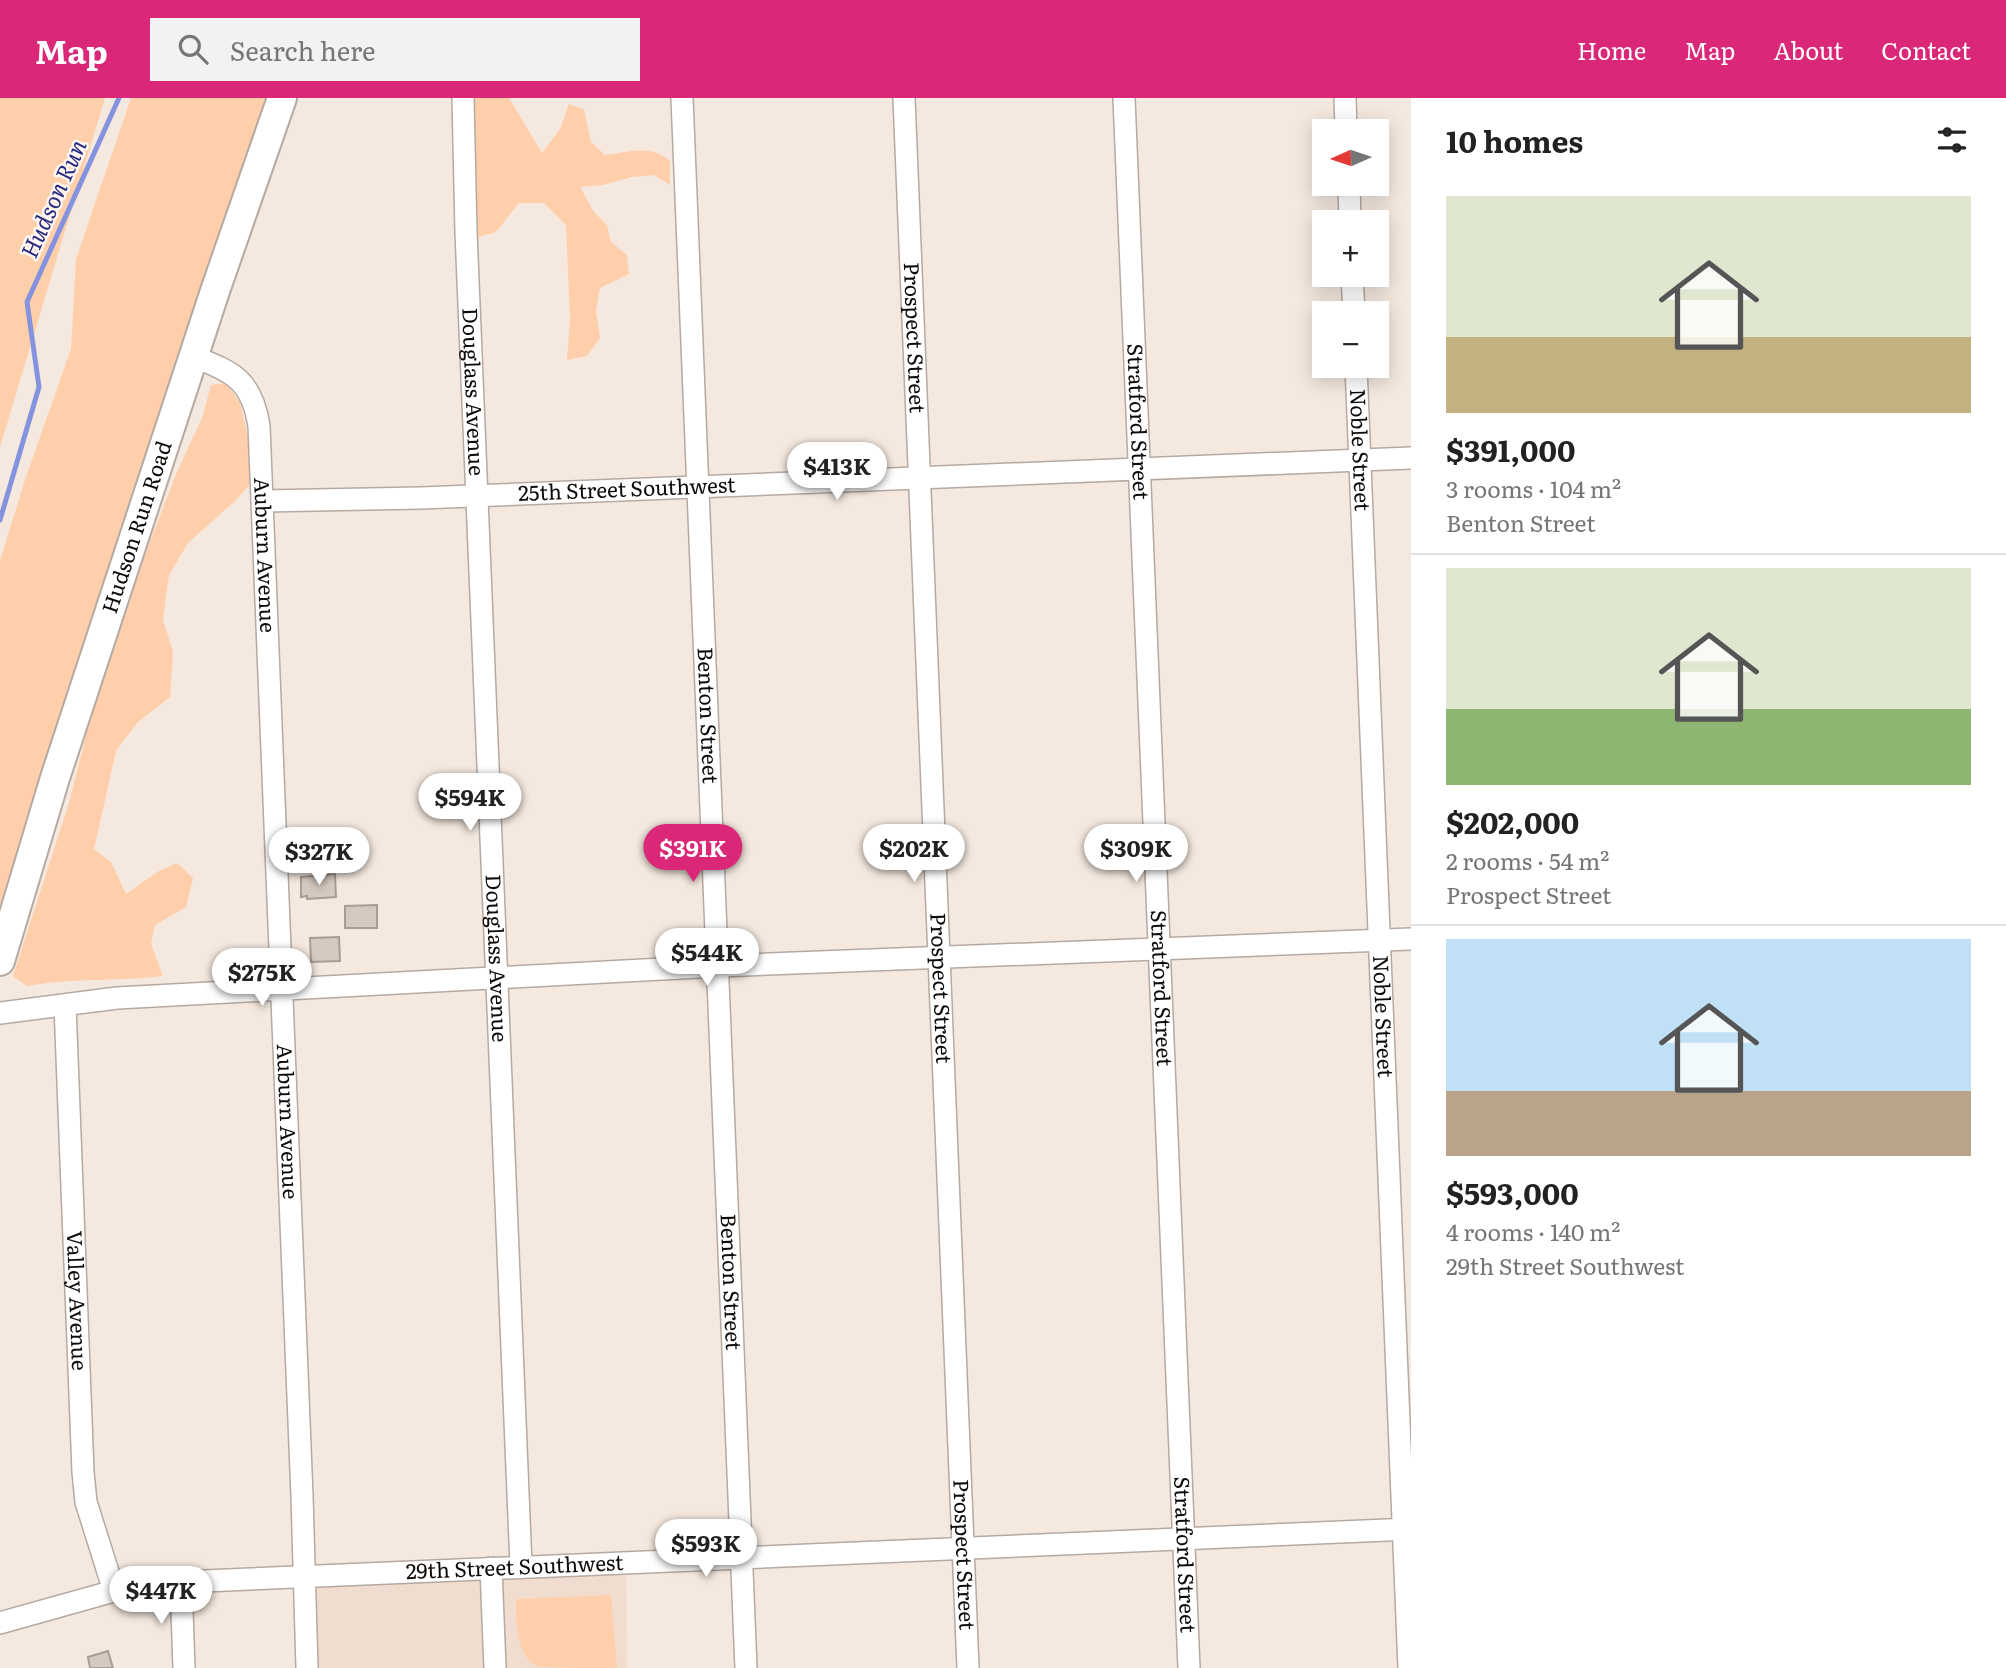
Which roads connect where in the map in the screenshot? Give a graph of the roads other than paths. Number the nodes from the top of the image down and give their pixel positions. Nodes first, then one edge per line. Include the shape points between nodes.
1 (282, 98) edge
2 (463, 98) edge
3 (682, 98) edge
4 (904, 98) edge
5 (1124, 98) edge
6 (1345, 98) edge
7 (1346, 119) edge
8 (194, 357) junction
9 (1357, 378) edge
10 (1411, 458) edge
11 (1360, 461) junction
12 (1140, 470) junction
13 (918, 478) junction
14 (698, 486) junction
15 (477, 496) junction
16 (262, 501) junction
17 (1411, 939) edge
18 (1380, 940) junction
19 (1160, 948) junction
20 (939, 957) junction
21 (0, 961) edge
22 (718, 966) junction
23 (498, 978) junction
24 (282, 989) junction
25 (65, 1005) junction
26 (0, 1013) edge
27 (1407, 1529) edge
28 (1183, 1540) junction
29 (963, 1548) junction
30 (742, 1556) junction
31 (521, 1566) junction
32 (491, 1568) junction
33 (304, 1576) junction
34 (181, 1582) junction
35 (114, 1591) junction
36 (0, 1623) edge
37 (184, 1668) edge
38 (307, 1668) edge
39 (495, 1668) edge
40 (746, 1668) edge
41 (968, 1668) edge
42 (1189, 1668) edge
43 (1409, 1668) edge

1 - 8 main road, Hudson Run Road
2 - 15 street, Douglass Avenue
3 - 14 street, Benton Street
4 - 13 street, Prospect Street
5 - 12 street, Stratford Street
6 - 7 street
8 - 16 street, Auburn Avenue via 237,376 252,397 259,426
8 - 21 main road, Hudson Run Road via 55,778
9 - 11 street, Noble Street
10 - 11 street, 25th Street Southwest
11 - 12 street, 25th Street Southwest
11 - 18 street, Noble Street
12 - 13 street, 25th Street Southwest
12 - 19 street, Stratford Street
13 - 14 street, 25th Street Southwest
13 - 20 street, Prospect Street
14 - 15 street, 25th Street Southwest
14 - 22 street, Benton Street
15 - 16 street, 25th Street Southwest
15 - 23 street, Douglass Avenue
16 - 24 street, Auburn Avenue
17 - 18 street
18 - 19 street
18 - 27 street, Noble Street
19 - 20 street
19 - 28 street, Stratford Street
20 - 22 street
20 - 29 street, Prospect Street
22 - 23 street
22 - 30 street, Benton Street
23 - 24 street
23 - 31 street, Douglass Avenue
24 - 25 street
24 - 33 street, Auburn Avenue
25 - 26 street
25 - 35 street, Valley Avenue via 83,1472 86,1502
27 - 28 street, 29th Street Southwest
27 - 43 street, Noble Street
28 - 29 street, 29th Street Southwest
28 - 42 street, Stratford Street
29 - 30 street, 29th Street Southwest
29 - 41 street, Prospect Street
30 - 31 street, 29th Street Southwest
30 - 40 street, Benton Street
31 - 32 street, 29th Street Southwest
32 - 33 street, 29th Street Southwest
32 - 39 street
33 - 34 street, 29th Street Southwest
33 - 38 street, Auburn Avenue
34 - 35 street, 29th Street Southwest
34 - 37 street
35 - 36 street, 29th Street Southwest

